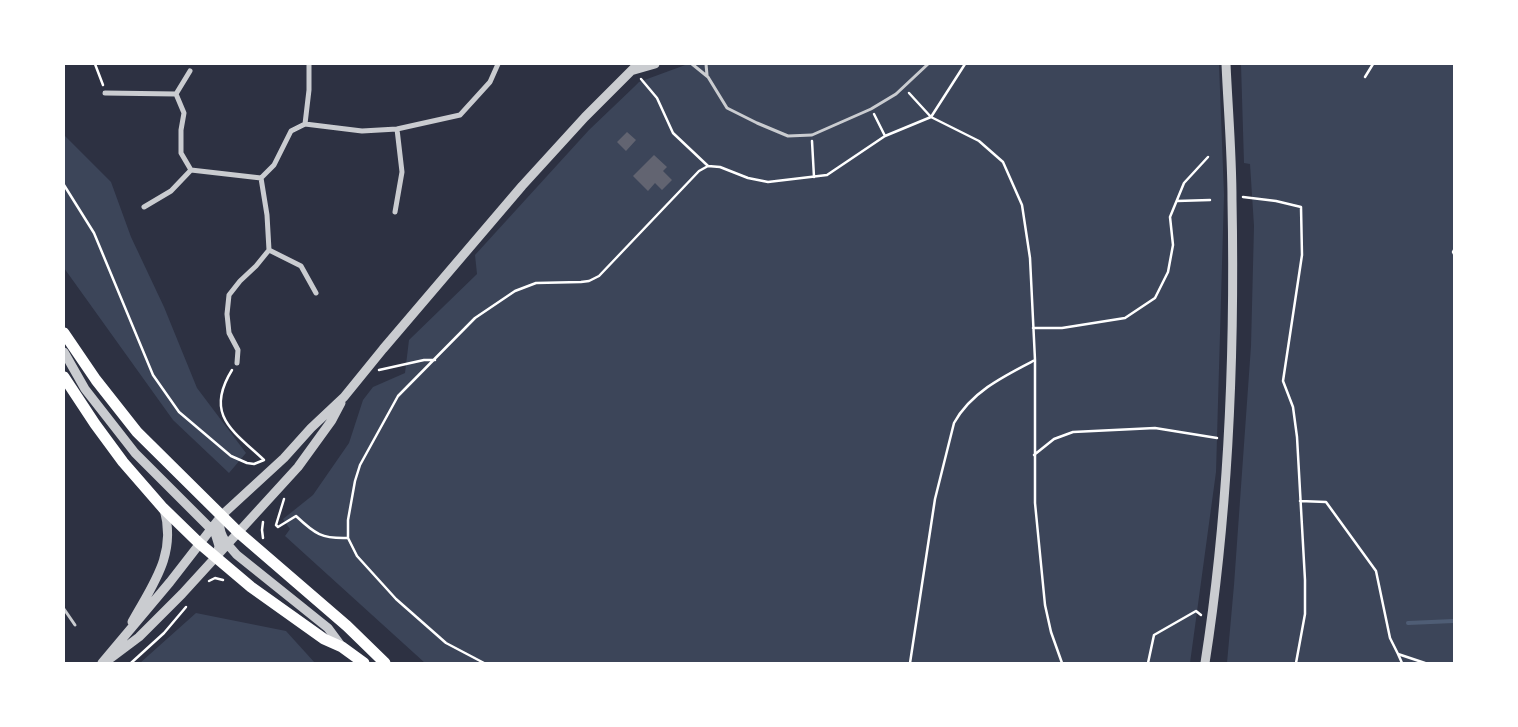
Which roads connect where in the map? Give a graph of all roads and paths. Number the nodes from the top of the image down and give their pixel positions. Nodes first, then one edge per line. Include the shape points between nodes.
1 (95, 64) edge
2 (309, 64) edge
3 (498, 64) edge
4 (656, 64) edge
5 (692, 64) edge
6 (706, 64) edge
7 (928, 64) edge
8 (965, 64) edge
9 (1226, 64) edge
10 (1373, 64) edge
11 (636, 67) edge
12 (190, 72) dead end
13 (708, 77) junction
14 (1365, 77) dead end
15 (640, 78) dead end
16 (904, 87) junction
17 (106, 93) joint
18 (176, 94) junction
19 (871, 109) junction
20 (931, 117) junction
21 (305, 124) junction
22 (397, 129) junction
23 (812, 135) junction
24 (885, 136) junction
25 (1208, 157) dead end
26 (708, 166) junction
27 (191, 170) junction
28 (814, 177) junction
29 (261, 178) junction
30 (64, 185) edge
31 (1243, 198) dead end
32 (1210, 200) dead end
33 (1177, 201) junction
34 (144, 207) dead end
35 (395, 212) dead end
36 (269, 250) junction
37 (316, 293) dead end
38 (1032, 328) junction
39 (64, 333) edge
40 (64, 352) edge
41 (435, 360) junction
42 (1035, 360) junction
43 (237, 363) joint
44 (379, 370) dead end
45 (64, 377) edge
46 (344, 396) junction
47 (1228, 440) junction
48 (1034, 455) junction
49 (286, 495) dead end
50 (1300, 502) junction
51 (163, 508) junction
52 (222, 515) junction
53 (265, 518) dead end
54 (211, 528) junction
55 (238, 532) junction
56 (264, 537) dead end
57 (348, 538) junction
58 (199, 543) junction
59 (227, 544) junction
60 (215, 557) junction
61 (226, 581) dead end
62 (205, 585) dead end
63 (187, 606) dead end
64 (64, 609) edge
65 (1212, 620) junction
66 (75, 625) dead end
67 (122, 639) junction
68 (342, 647) junction
69 (1398, 654) junction
70 (103, 663) edge
71 (131, 663) edge
72 (364, 663) edge
73 (385, 663) edge
74 (484, 663) edge
75 (910, 663) edge
76 (1062, 663) edge
77 (1148, 663) edge
78 (1205, 663) edge
79 (1296, 663) edge
80 (1402, 663) edge
81 (1424, 663) edge

1 - 17 path
2 - 21 street
3 - 22 street via 490,82 460,115
4 - 11 street
5 - 13 lane
6 - 13 lane
7 - 16 lane
8 - 20 path
9 - 47 street via 1233,318
10 - 14 path
11 - 46 street via 522,186
12 - 18 street
13 - 23 lane via 728,108 788,136
15 - 26 path via 657,98 673,133
16 - 19 lane
16 - 20 path
17 - 18 street
18 - 27 street via 184,113 181,153
19 - 23 lane
19 - 24 path
20 - 24 path
20 - 38 path via 979,140 1003,162 1022,205 1030,258
21 - 22 street via 362,130
21 - 29 street via 292,131 274,165
22 - 35 street via 402,172
23 - 28 path
24 - 28 path via 827,175
25 - 33 path via 1184,183
26 - 28 path via 768,182
26 - 41 path via 699,171 599,276 581,282 536,283 515,291 475,318
27 - 29 street
27 - 34 street via 171,192
29 - 36 street
30 - 43 path via 94,234 153,375 179,412 230,456 254,464 264,460 232,430 220,406 224,383
31 - 50 path via 1301,207 1302,254 1283,381 1293,407
32 - 33 path
33 - 38 path via 1170,217 1173,244 1168,272 1155,298 1125,318 1062,328
36 - 37 street via 301,266
36 - 43 street via 229,296 229,333 238,350
38 - 42 path
39 - 52 main road via 137,432
40 - 54 street via 85,389 135,453
41 - 44 path
41 - 57 path via 398,396 360,465 348,520
42 - 48 path
42 - 75 path via 975,397 954,423 935,499
45 - 51 main road via 94,424
46 - 52 street
46 - 55 street via 312,450
47 - 48 path via 1155,428 1073,432 1054,439
47 - 65 street
48 - 76 path via 1035,503 1045,605
49 - 57 path via 278,527 296,516 309,528 330,538
50 - 69 path via 1326,502 1376,571 1390,638
50 - 79 path via 1305,580 1304,614
51 - 58 main road
51 - 67 street via 168,537 165,557 159,574
52 - 54 street
52 - 55 main road
52 - 59 street via 220,532
53 - 56 path
54 - 58 street
54 - 60 street via 218,539
55 - 59 street
55 - 73 main road
57 - 74 path via 357,556 396,599 446,643
58 - 60 main road
58 - 67 street
59 - 60 street
59 - 68 street via 254,570 328,628
60 - 68 main road via 324,639
60 - 70 street via 139,637
61 - 62 path via 215,578
63 - 71 path via 164,633
64 - 66 lane
65 - 77 path via 1196,611 1154,635
65 - 78 street
67 - 70 street
68 - 72 main road
69 - 80 path
69 - 81 path

